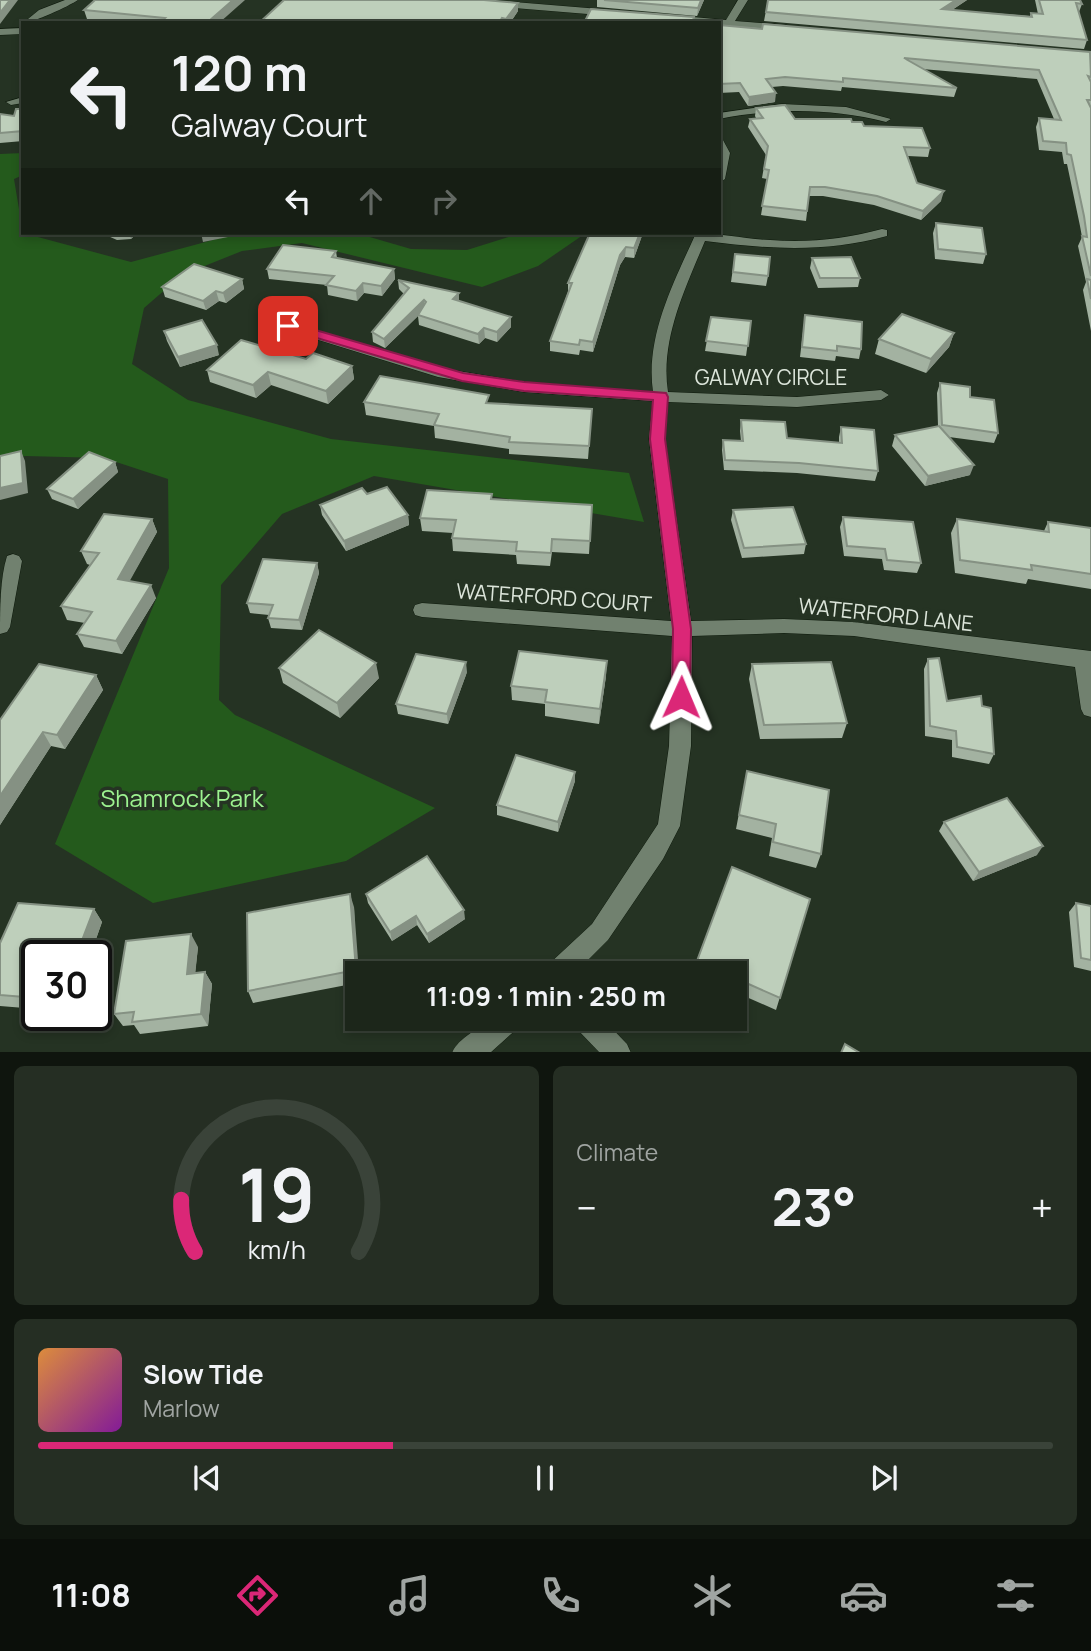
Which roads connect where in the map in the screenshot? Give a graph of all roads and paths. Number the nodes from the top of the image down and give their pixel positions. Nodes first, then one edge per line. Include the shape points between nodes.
1 (73, 0) edge
2 (455, 0) edge
3 (743, 0) edge
4 (562, 4) edge
5 (626, 14) edge
6 (664, 17) edge
7 (57, 18) dead end
8 (31, 21) edge
9 (551, 21) edge
10 (707, 21) edge
11 (721, 22) edge
12 (729, 23) junction
13 (797, 29) edge
14 (21, 30) edge
15 (0, 32) edge
16 (21, 100) edge
17 (11, 102) dead end
18 (721, 116) edge
19 (886, 119) dead end
20 (721, 146) edge
21 (721, 169) edge
22 (882, 233) dead end
23 (702, 235) edge
24 (288, 326) dead end
25 (881, 396) dead end
26 (661, 397) junction
27 (13, 561) dead end
28 (422, 610) dead end
29 (0, 626) edge
30 (682, 629) junction
31 (1088, 660) edge
32 (1091, 709) edge
33 (570, 961) edge
34 (496, 1031) edge
35 (597, 1031) edge
36 (465, 1052) edge
37 (618, 1052) edge

1 - 7 street
1 - 8 street
2 - 4 street
3 - 12 street
4 - 5 street
4 - 9 street
6 - 10 street
11 - 12 street
12 - 13 street
14 - 15 street
16 - 17 street
18 - 19 street via 803,107
20 - 21 street
22 - 23 street via 822,246
23 - 26 street via 670,307 657,370
24 - 26 street, GALWAY CIRCLE via 462,377 524,387
25 - 26 street, GALWAY CIRCLE via 797,402
26 - 30 street via 657,439
27 - 29 street
28 - 30 street, WATERFORD COURT
30 - 31 street, WATERFORD LANE via 854,629
30 - 33 street via 680,746 669,826 600,932
31 - 32 street
34 - 36 street
35 - 37 street

